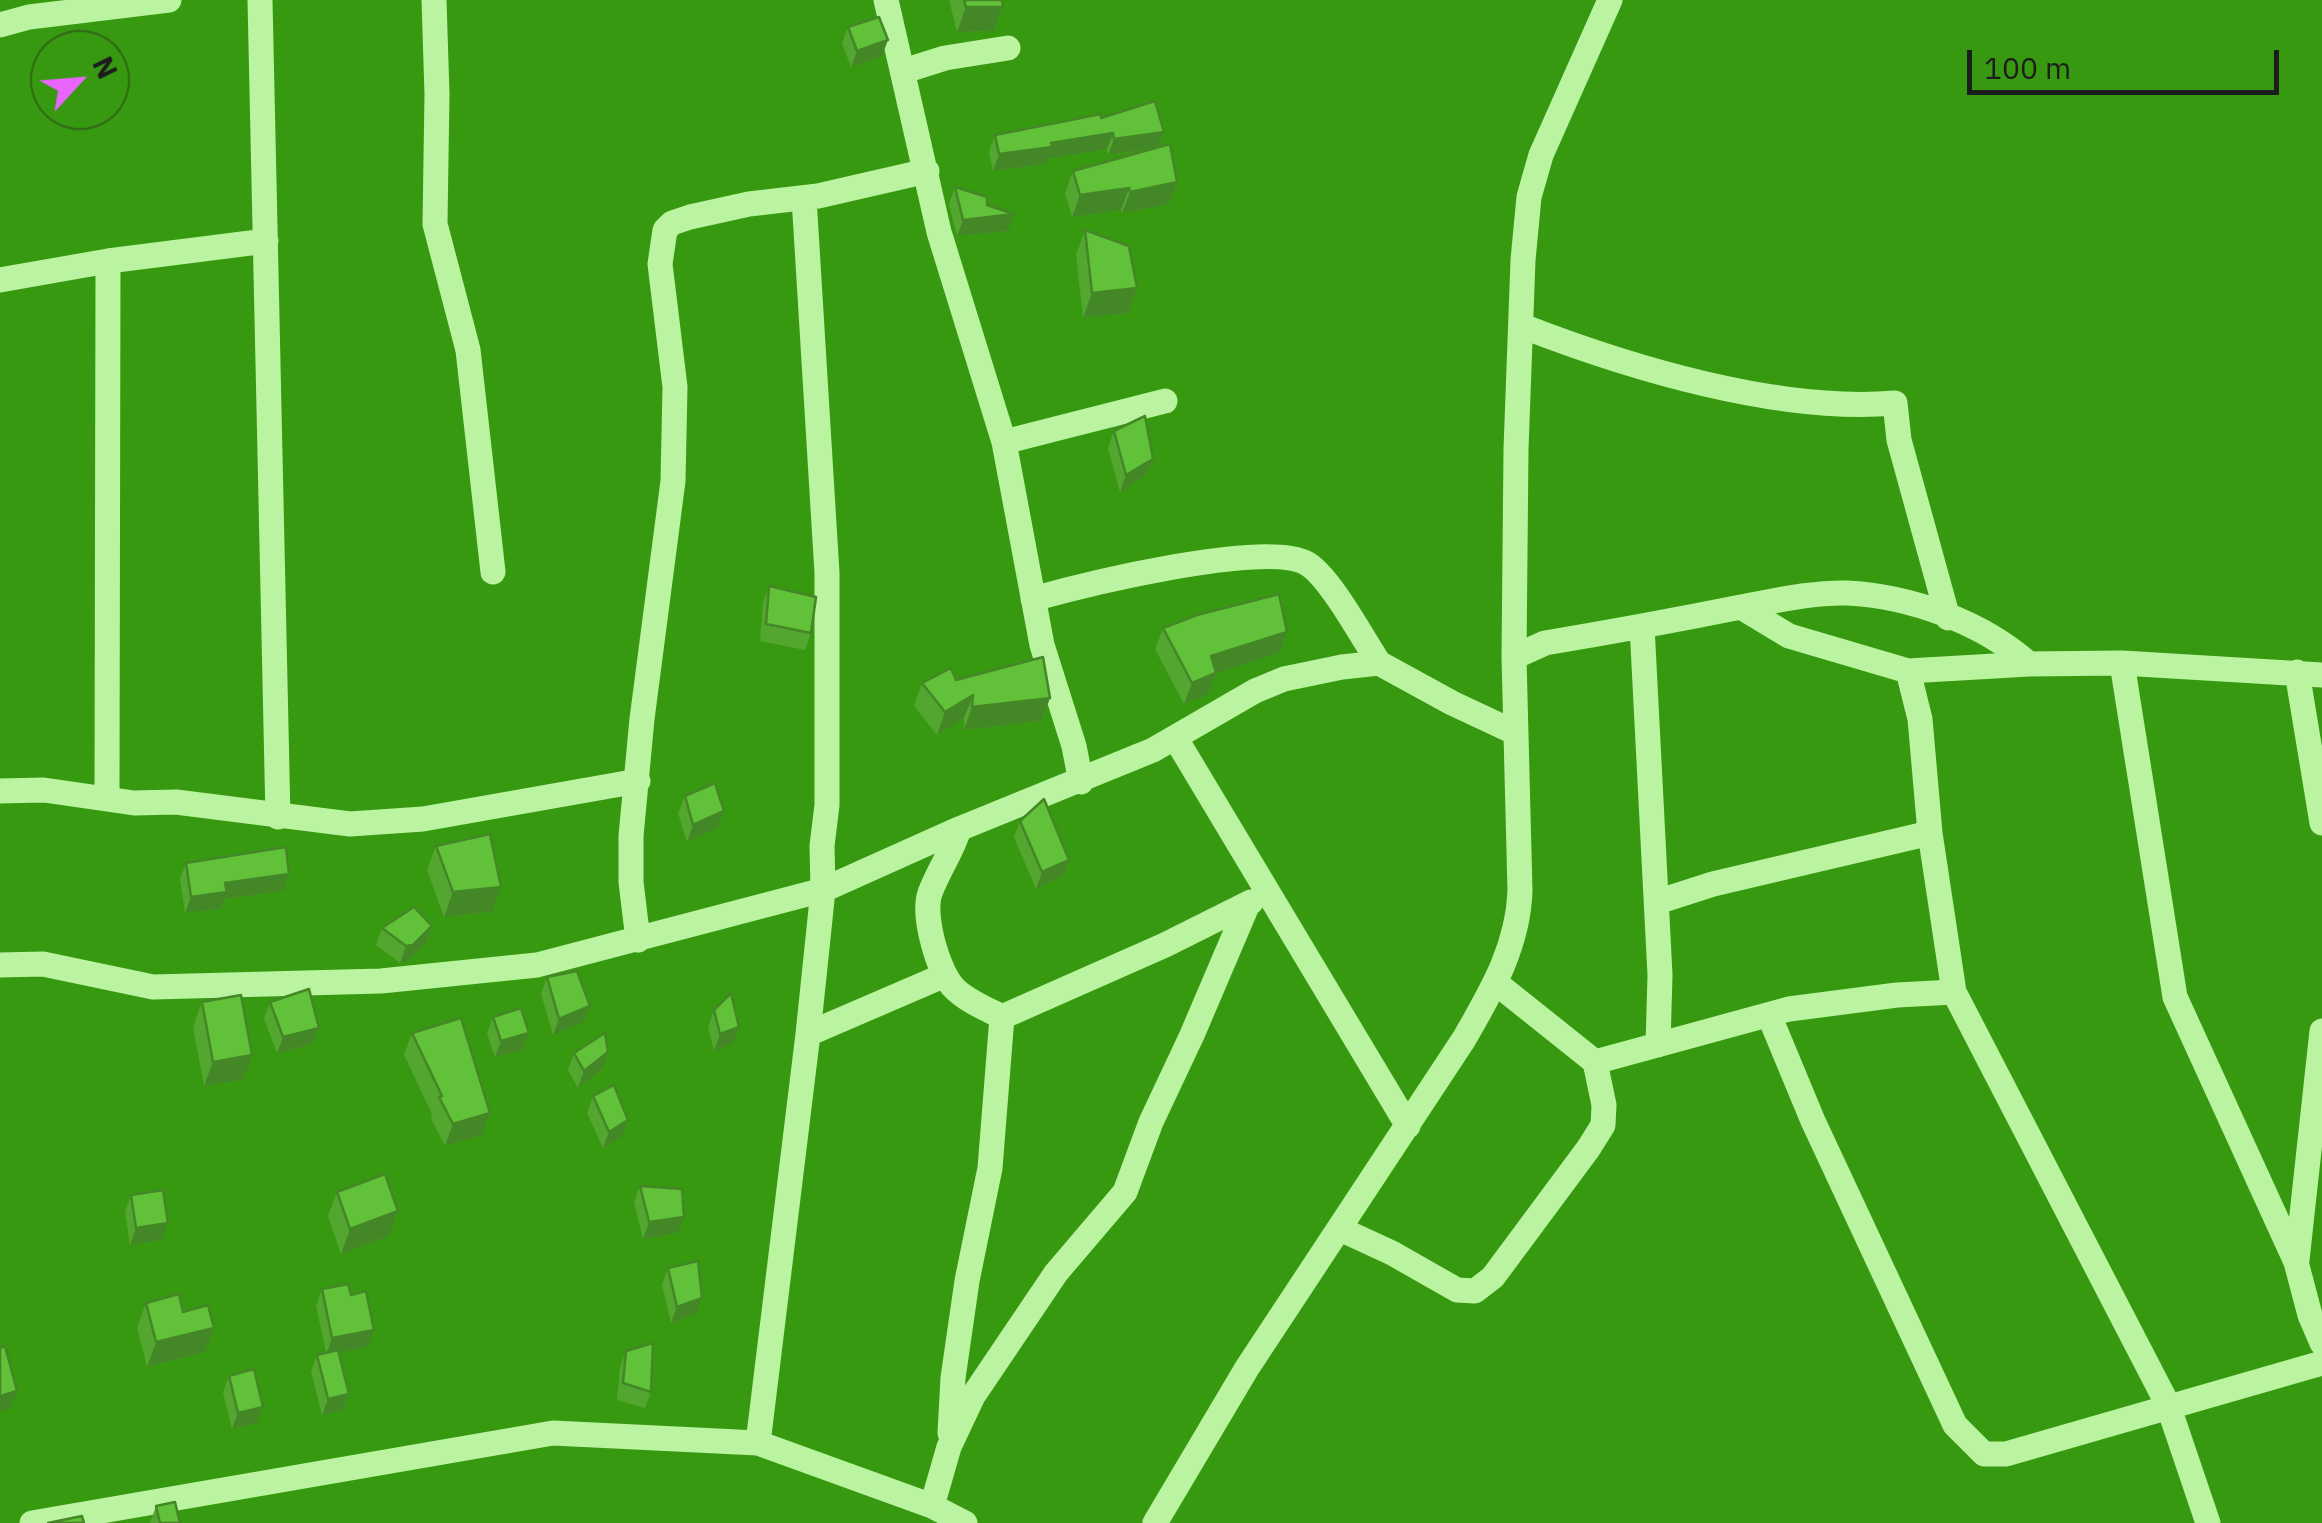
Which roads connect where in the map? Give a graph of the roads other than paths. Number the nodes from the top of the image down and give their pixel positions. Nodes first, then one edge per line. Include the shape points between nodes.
1 (170, 0) edge
2 (260, 0) edge
3 (434, 0) edge
4 (886, 0) edge
5 (1610, 0) edge
6 (0, 25) edge
7 (1008, 48) dead end
8 (904, 72) junction
9 (926, 171) junction
10 (804, 198) junction
11 (266, 241) junction
12 (108, 261) junction
13 (0, 280) edge
14 (1522, 326) junction
15 (1165, 401) dead end
16 (1004, 442) junction
17 (493, 572) dead end
18 (1033, 599) junction
19 (1741, 608) junction
20 (1948, 618) junction
21 (1642, 626) junction
22 (1514, 657) junction
23 (1379, 662) junction
24 (2122, 663) junction
25 (2029, 664) junction
26 (1908, 671) junction
27 (2310, 673) edge
28 (1516, 733) junction
29 (1176, 739) junction
30 (638, 781) junction
31 (1081, 782) junction
32 (0, 790) edge
33 (108, 798) junction
34 (278, 817) junction
35 (2322, 823) edge
36 (959, 829) junction
37 (1930, 833) junction
38 (822, 890) junction
39 (1255, 898) junction
40 (1657, 902) junction
41 (638, 940) junction
42 (0, 965) edge
43 (945, 975) junction
44 (1496, 982) junction
45 (1954, 992) junction
46 (1768, 1015) junction
47 (1002, 1017) junction
48 (2322, 1032) edge
49 (808, 1034) junction
50 (1658, 1044) junction
51 (1595, 1062) junction
52 (1408, 1126) junction
53 (1340, 1229) junction
54 (2296, 1262) junction
55 (2322, 1343) edge
56 (2322, 1364) edge
57 (2168, 1405) junction
58 (758, 1443) junction
59 (950, 1448) junction
60 (932, 1506) junction
61 (32, 1523) edge
62 (965, 1523) edge
63 (1155, 1523) edge
64 (2208, 1523) edge

1 - 6 street
2 - 11 street
3 - 17 street via 435,224 468,350
4 - 8 street
5 - 14 street via 1541,155 1526,229
7 - 8 street
8 - 9 street
9 - 10 street
9 - 16 street
10 - 30 street via 690,217 672,223 661,242 674,387 673,481
10 - 38 street via 829,635
11 - 12 street
11 - 34 street
12 - 13 street
12 - 33 street
14 - 20 street via 1627,364 1735,389 1838,407 1894,403
14 - 22 street
15 - 16 street
16 - 18 street
18 - 23 street via 1146,571 1292,558 1327,583
18 - 31 street
19 - 20 street via 1846,593 1915,604
19 - 21 street
19 - 26 street via 1789,636
20 - 25 street via 1983,630
21 - 22 street via 1545,643
21 - 40 street
22 - 28 street
23 - 28 street
23 - 29 street via 1284,680
24 - 25 street
24 - 27 street
24 - 54 street via 2175,997
25 - 26 street
26 - 37 street via 1920,719
27 - 35 street
28 - 44 street via 1519,916
29 - 31 street
29 - 39 street
30 - 34 street via 423,819 350,824
30 - 41 street via 631,836
31 - 36 street
32 - 33 street
33 - 34 street
36 - 38 street
36 - 43 street via 927,910
37 - 40 street
37 - 45 street
38 - 41 street
38 - 49 street
39 - 47 street
39 - 52 street
39 - 59 street via 1150,1122 1125,1192 1056,1273 973,1396
40 - 50 street
41 - 42 street via 537,966 382,981 153,987 43,964
43 - 47 street via 955,989
43 - 49 street
44 - 51 street
44 - 52 street
45 - 46 street
45 - 57 street
46 - 50 street
46 - 57 street via 1955,1425 1984,1454 2006,1454
47 - 59 street via 990,1168 956,1358
48 - 54 street
49 - 58 street
50 - 51 street
51 - 53 street via 1603,1125 1493,1277 1475,1291 1457,1290
52 - 53 street
53 - 63 street
54 - 55 street
56 - 57 street
57 - 64 street
58 - 60 street
58 - 61 street via 553,1433
59 - 60 street
60 - 62 street

